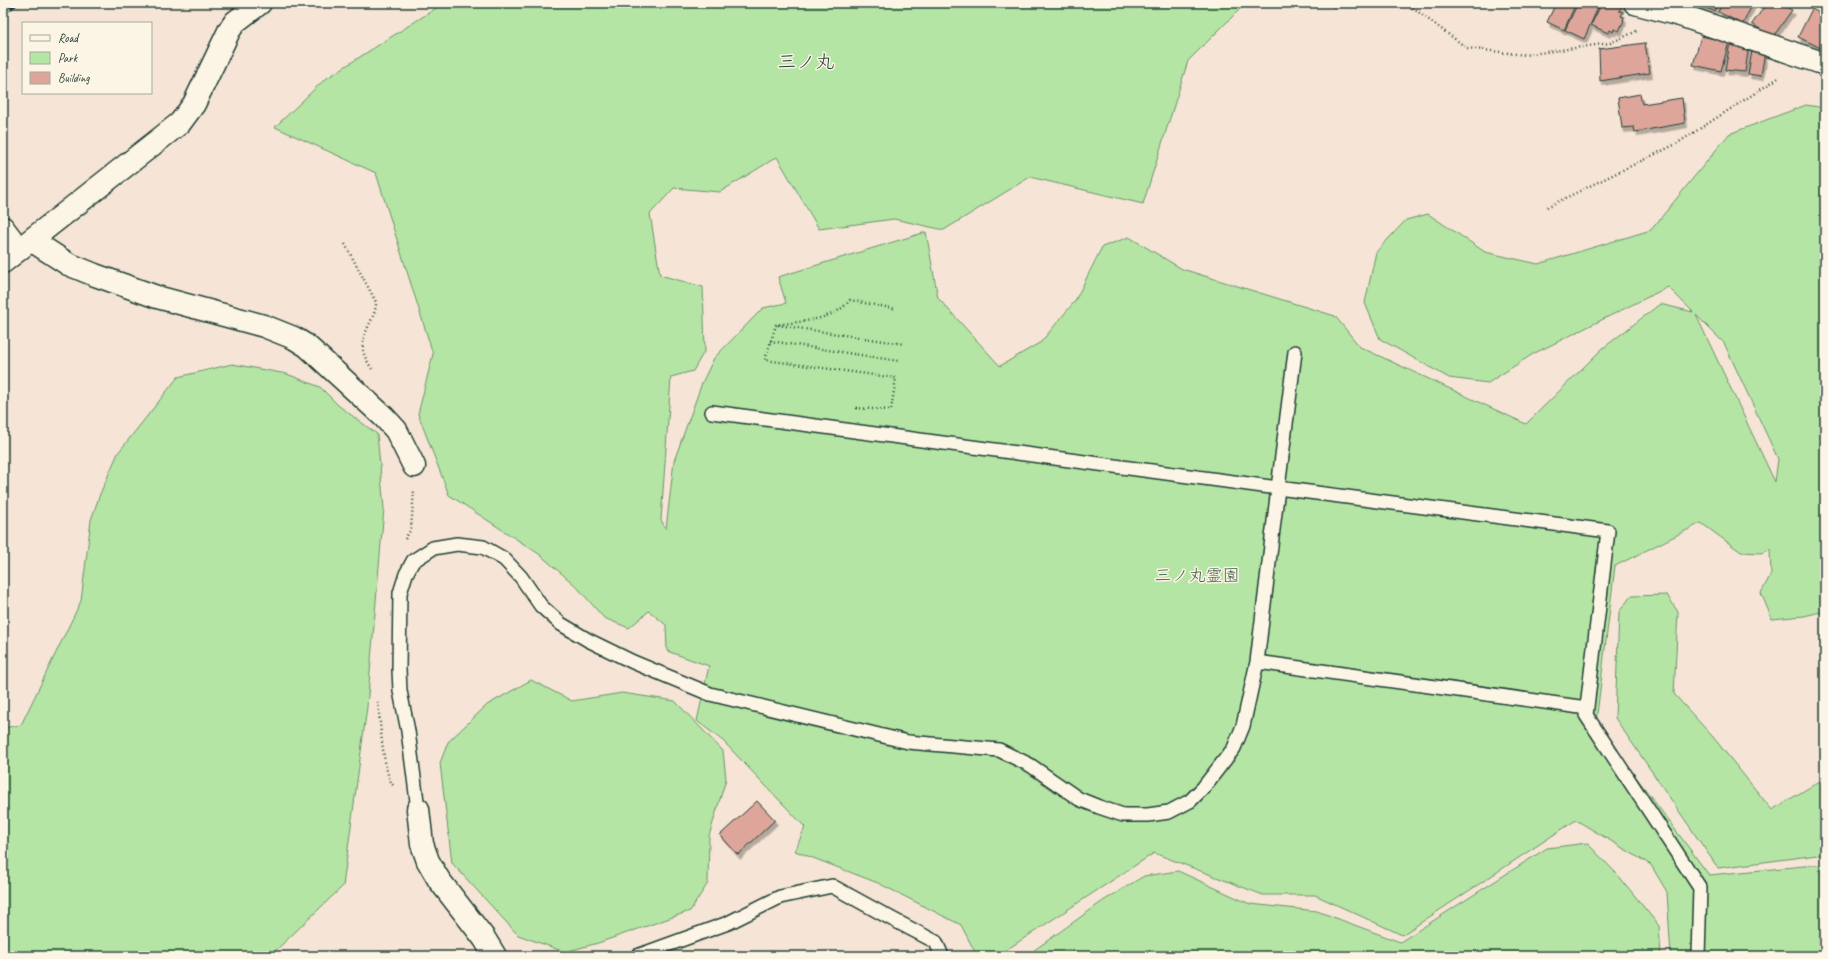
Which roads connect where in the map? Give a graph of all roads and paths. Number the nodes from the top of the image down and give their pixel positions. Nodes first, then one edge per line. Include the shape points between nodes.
1 (260, 3) edge
2 (1336, 3) edge
3 (1406, 3) edge
4 (1635, 3) edge
5 (1333, 6) dead end
6 (1642, 29) dead end
7 (1816, 62) edge
8 (1547, 207) dead end
9 (3, 228) edge
10 (345, 244) dead end
11 (17, 251) edge
12 (896, 309) dead end
13 (776, 325) junction
14 (770, 341) junction
15 (904, 344) dead end
16 (1295, 352) dead end
17 (900, 361) dead end
18 (375, 376) dead end
19 (851, 407) dead end
20 (712, 412) dead end
21 (414, 466) dead end
22 (1278, 488) junction
23 (1258, 662) junction
24 (1587, 708) junction
25 (418, 809) joint
26 (495, 956) edge
27 (637, 956) edge
28 (942, 956) edge
29 (1698, 956) edge

1 - 11 street via 235,22 229,31 194,104 180,123
2 - 5 path
3 - 6 path via 1467,48 1525,55 1610,43
4 - 7 street
7 - 8 path via 1676,144
9 - 11 street
10 - 18 path via 376,302 376,311 366,332 363,349
11 - 21 street via 68,264 157,297 264,326 294,338 307,346 384,417 396,430
12 - 13 path via 850,300 844,308 829,316
13 - 14 path
13 - 15 path
14 - 17 path
14 - 19 path via 765,360 896,378 891,410
16 - 22 lane
20 - 22 lane
22 - 23 lane
22 - 24 lane via 1608,532
23 - 24 lane
23 - 25 lane via 1248,708 1234,748 1202,788 1190,801 1169,812 1148,815 1123,814 1079,799 1030,765 999,750 908,742 710,694 633,662 561,624 541,606 521,577 504,559 483,547 457,544 433,548 413,561 400,593 400,691
24 - 29 lane via 1586,715 1700,888
25 - 26 street via 422,844 428,861
27 - 28 lane via 728,923 780,897 832,886 936,942

